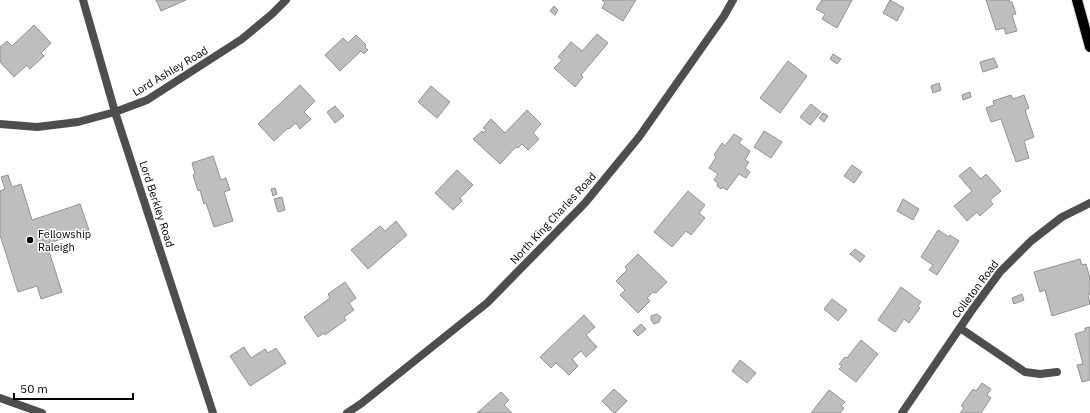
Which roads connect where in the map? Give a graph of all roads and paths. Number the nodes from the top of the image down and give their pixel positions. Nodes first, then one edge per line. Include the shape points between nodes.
1 (83, 0) edge
2 (286, 0) edge
3 (733, 0) edge
4 (1077, 0) edge
5 (1090, 48) edge
6 (116, 112) junction
7 (0, 124) edge
8 (1090, 203) edge
9 (960, 328) junction
10 (1057, 372) dead end
11 (0, 398) edge
12 (42, 413) edge
13 (212, 413) edge
14 (347, 413) edge
15 (902, 413) edge

1 - 6 street, Lord Berkley Road
2 - 6 street, Lord Ashley Road via 242,39 147,100
3 - 14 street, North King Charles Road via 640,137 585,203 487,303 362,404
4 - 5 main road
6 - 7 street, Lord Ashley Road via 52,126
6 - 13 street, Lord Berkley Road
8 - 9 street, Colleton Road via 1062,218 1031,241 1000,272
9 - 10 street via 1025,372
9 - 15 street, Colleton Road
11 - 12 street

